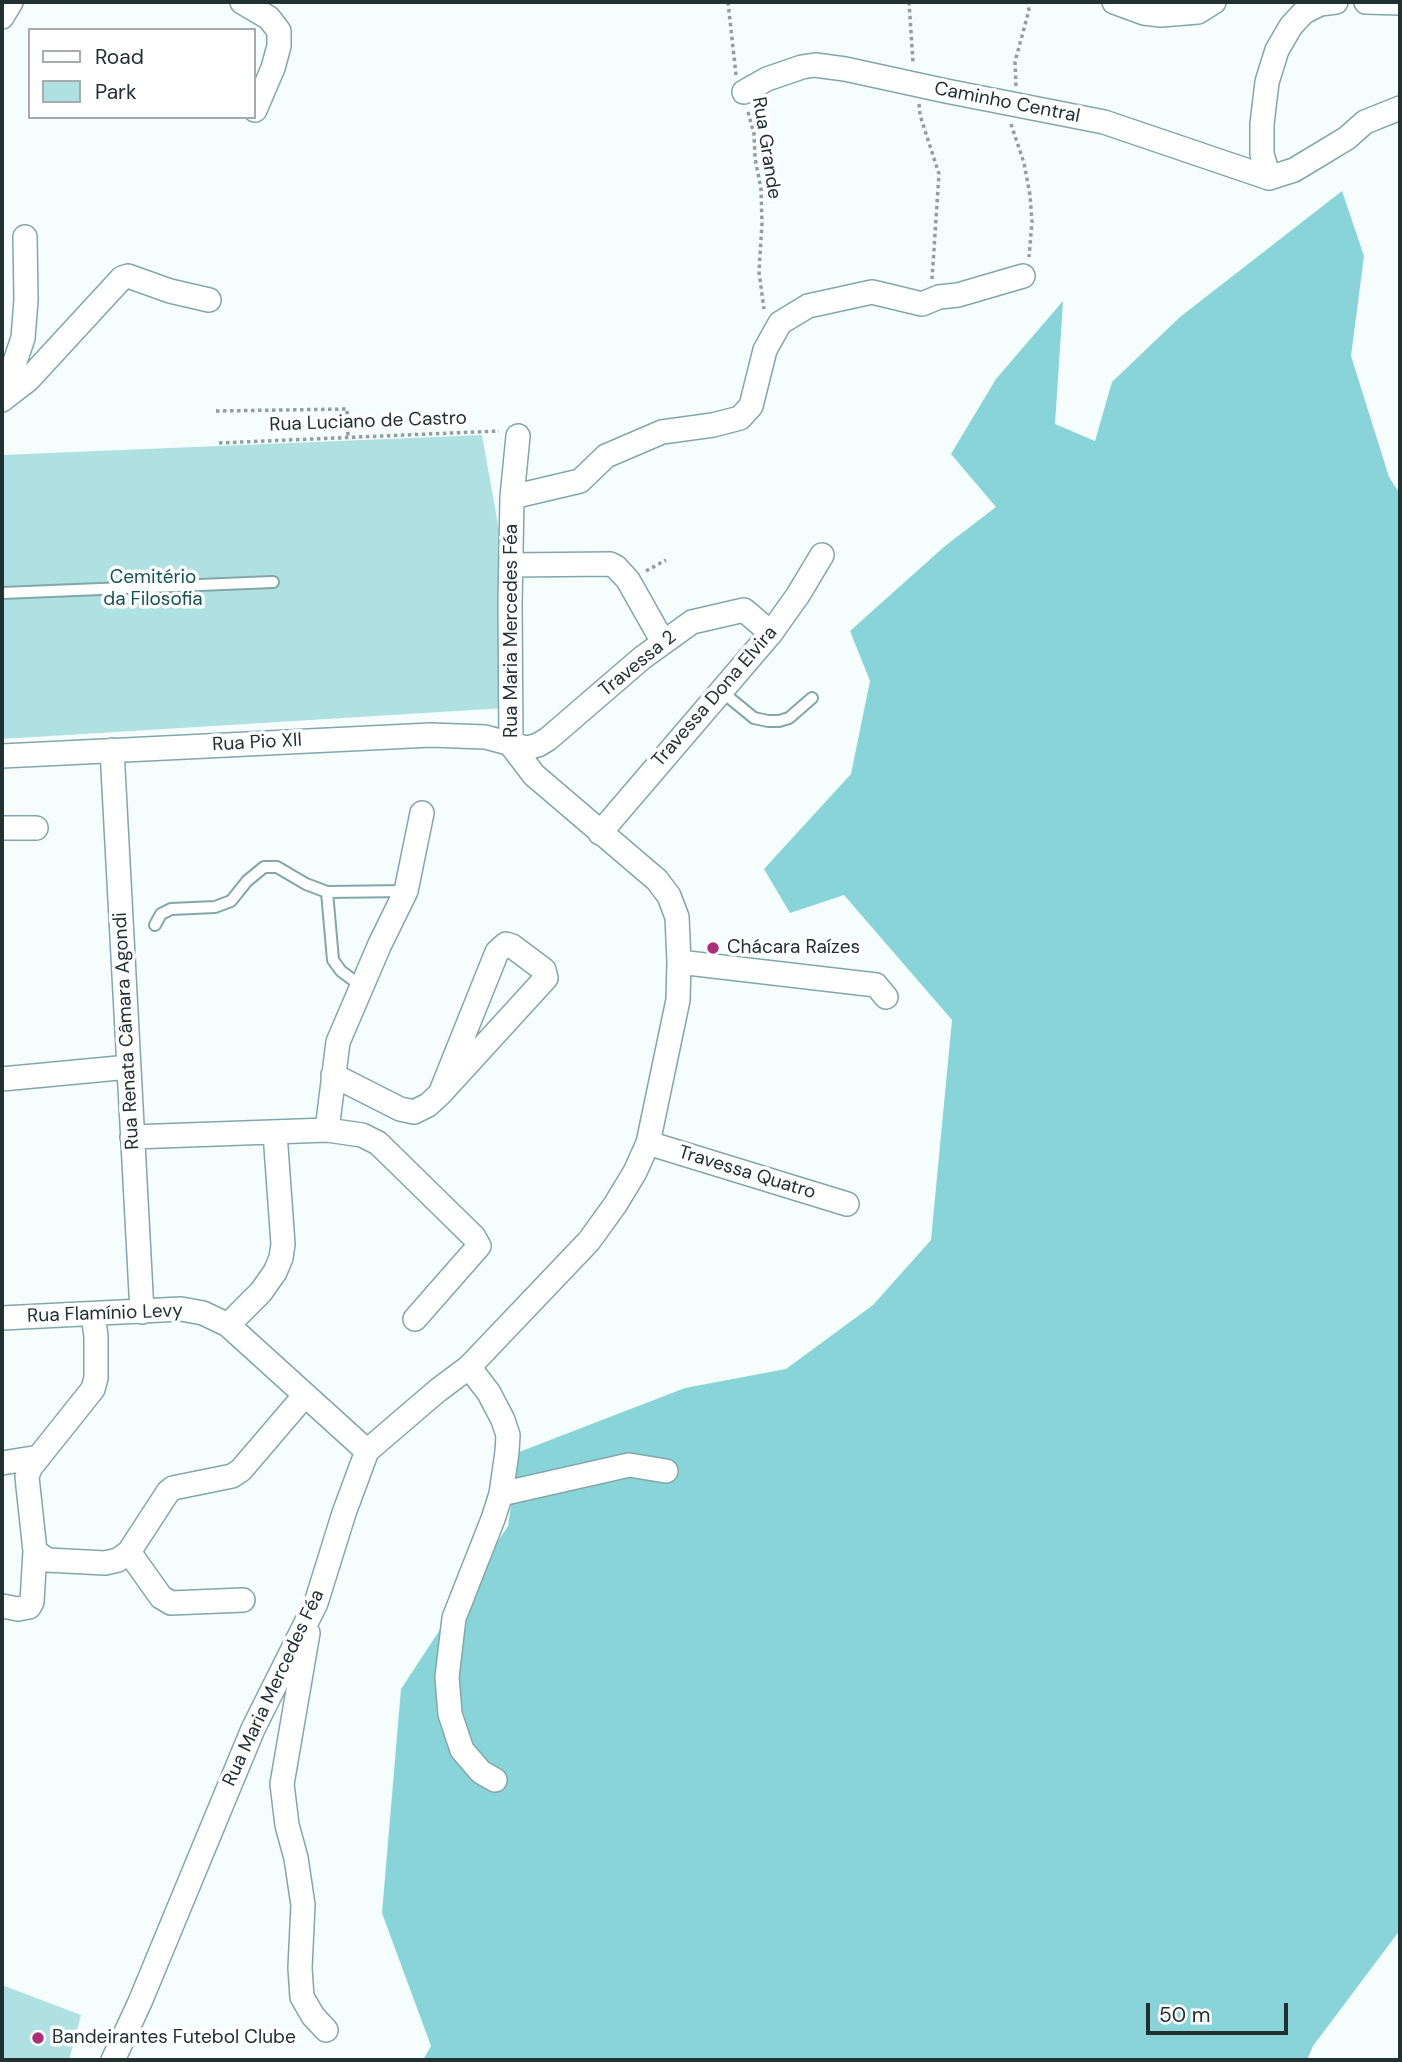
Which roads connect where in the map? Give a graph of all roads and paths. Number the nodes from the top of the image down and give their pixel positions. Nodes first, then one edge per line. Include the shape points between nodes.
1 (11, 2) edge
2 (243, 2) edge
3 (728, 2) edge
4 (909, 2) edge
5 (1027, 2) edge
6 (1114, 2) edge
7 (1214, 2) edge
8 (1336, 2) edge
9 (1366, 2) edge
10 (1400, 3) edge
11 (2, 17) edge
12 (916, 84) junction
13 (744, 92) junction
14 (1016, 103) junction
15 (256, 108) edge
16 (1400, 108) edge
17 (1269, 178) junction
18 (25, 237) dead end
19 (1023, 275) joint
20 (209, 300) dead end
21 (928, 302) junction
22 (767, 346) junction
23 (2, 400) edge
24 (216, 411) dead end
25 (518, 436) joint
26 (348, 437) junction
27 (219, 443) dead end
28 (512, 497) junction
29 (822, 555) dead end
30 (511, 565) junction
31 (273, 582) dead end
32 (2, 593) edge
33 (771, 633) junction
34 (663, 642) junction
35 (721, 691) junction
36 (812, 698) dead end
37 (511, 746) junction
38 (112, 750) junction
39 (2, 756) edge
40 (422, 813) dead end
41 (2, 828) edge
42 (36, 828) dead end
43 (600, 833) junction
44 (406, 891) junction
45 (327, 892) junction
46 (155, 925) dead end
47 (679, 962) junction
48 (361, 986) junction
49 (886, 997) dead end
50 (129, 1067) junction
51 (333, 1075) junction
52 (2, 1079) edge
53 (440, 1094) junction
54 (327, 1130) junction
55 (275, 1133) junction
56 (132, 1137) junction
57 (648, 1143) junction
58 (847, 1204) dead end
59 (142, 1312) junction
60 (93, 1315) junction
61 (2, 1318) edge
62 (415, 1319) dead end
63 (229, 1325) junction
64 (469, 1367) junction
65 (305, 1395) junction
66 (367, 1451) junction
67 (39, 1457) junction
68 (2, 1463) edge
69 (666, 1471) dead end
70 (501, 1494) junction
71 (36, 1551) junction
72 (129, 1552) junction
73 (243, 1600) dead end
74 (316, 1603) junction
75 (2, 1606) edge
76 (495, 1780) dead end
77 (326, 2030) dead end
78 (113, 2060) edge

1 - 11 street
2 - 15 street via 269,18 279,31 273,68
3 - 13 path, Rua Grande via 735,73
4 - 12 path
5 - 14 path via 1029,10 1015,62
6 - 7 street via 1161,15 1198,12
8 - 17 street via 1304,12 1277,50 1262,124 1262,154
9 - 10 street
12 - 13 street, Caminho Central via 815,65 766,79
12 - 14 street, Caminho Central
12 - 21 path via 920,115 939,174
13 - 22 path, Rua Grande via 761,189 759,272
14 - 17 street, Caminho Central via 1104,122
14 - 19 path via 1011,125 1024,163 1032,222
16 - 17 street via 1365,122 1294,170
18 - 23 street via 23,338
19 - 21 street
20 - 23 street via 170,292 128,275 29,380
21 - 22 street via 872,292 808,306 780,323
22 - 28 street via 751,406 740,418 662,432 606,457 580,481
24 - 26 path via 346,409
25 - 26 path, Rua Luciano de Castro via 501,431
25 - 28 street, Rua Maria Mercedes Féa
26 - 27 path, Rua Luciano de Castro
28 - 30 street, Rua Maria Mercedes Féa
29 - 33 street, Travessa Dona Elvira
30 - 34 street via 616,567
30 - 37 street, Rua Maria Mercedes Féa
31 - 32 lane
33 - 34 street, Travessa 2 via 739,610 692,622
33 - 35 street, Travessa Dona Elvira
34 - 37 street, Travessa 2 via 548,739 527,748
35 - 36 lane via 754,718 768,721 789,718
35 - 43 street, Travessa Dona Elvira
37 - 38 street, Rua Pio XII via 485,737 431,734
37 - 43 street, Rua Maria Mercedes Féa via 534,775
38 - 39 street, Rua Pio XII
38 - 50 street, Rua Renata Câmara Agondi
40 - 44 street
41 - 42 street
43 - 47 street, Rua Maria Mercedes Féa via 657,880 669,896 677,917
44 - 45 lane
44 - 48 street
45 - 46 lane via 277,867 264,867 231,901 215,907 171,909 161,914
45 - 48 lane via 333,960
47 - 49 street via 876,985
47 - 57 street, Rua Maria Mercedes Féa via 678,1000
48 - 51 street via 338,1042
50 - 52 street
50 - 56 street, Rua Renata Câmara Agondi
51 - 53 street via 414,1112
51 - 54 street
53 - 53 street via 497,952 506,944 544,970 547,978
54 - 55 street
54 - 62 street via 362,1135 378,1143 479,1246
55 - 56 street
55 - 63 street via 281,1258 261,1292
56 - 59 street, Rua Renata Câmara Agondi
57 - 58 street, Travessa Quatro
57 - 64 street, Rua Maria Mercedes Féa via 635,1172 589,1241
59 - 60 street, Rua Flamínio Levy
59 - 63 street, Rua Flamínio Levy via 181,1309
60 - 61 street, Rua Flamínio Levy
60 - 67 street via 93,1390
63 - 65 street, Rua Flamínio Levy
64 - 66 street, Rua Maria Mercedes Féa
64 - 70 street via 489,1393 508,1435
65 - 66 street, Rua Flamínio Levy
65 - 72 street via 241,1470 168,1492
66 - 74 street, Rua Maria Mercedes Féa
67 - 68 street
67 - 71 street via 27,1477
69 - 70 street via 629,1465
70 - 76 street via 454,1618 447,1677 450,1714 462,1750
71 - 72 street via 47,1560 105,1563
71 - 75 street via 29,1607
72 - 73 street via 170,1603
74 - 77 street via 282,1784 303,1905 302,1997
74 - 78 street, Rua Maria Mercedes Féa via 253,1729

